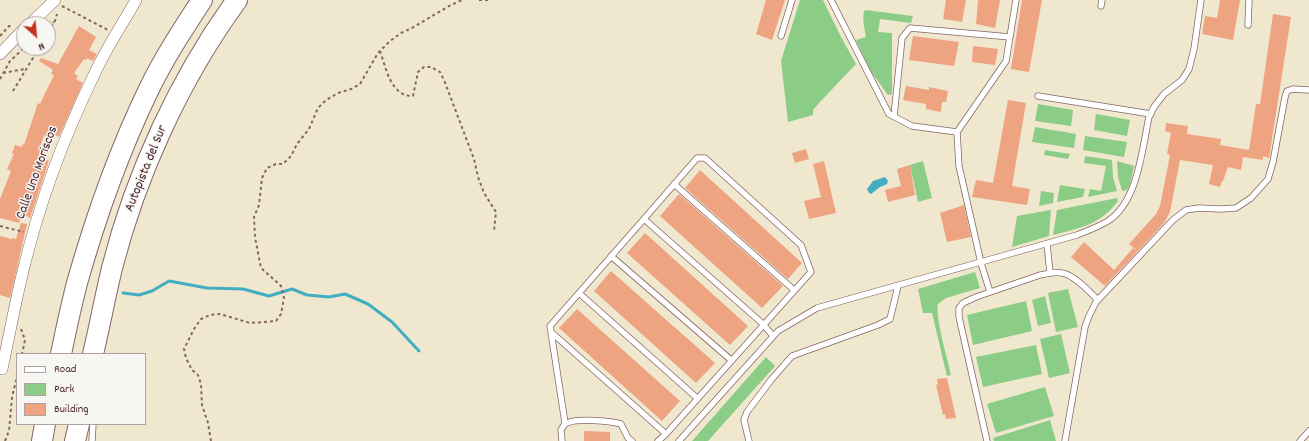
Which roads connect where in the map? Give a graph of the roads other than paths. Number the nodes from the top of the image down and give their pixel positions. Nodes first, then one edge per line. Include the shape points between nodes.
1 (136, 0) edge
2 (202, 0) edge
3 (237, 0) edge
4 (792, 0) edge
5 (831, 0) edge
6 (1016, 0) edge
7 (1201, 0) edge
8 (1249, 0) edge
9 (56, 2) edge
10 (39, 16) edge
11 (1248, 25) dead end
12 (781, 36) dead end
13 (16, 37) edge
14 (1010, 37) junction
15 (0, 54) edge
16 (1309, 90) edge
17 (1038, 96) dead end
18 (1151, 114) junction
19 (894, 116) junction
20 (957, 132) junction
21 (674, 184) junction
22 (644, 219) junction
23 (1047, 244) junction
24 (611, 256) junction
25 (980, 263) junction
26 (1050, 273) junction
27 (898, 286) junction
28 (794, 290) junction
29 (990, 292) junction
30 (579, 293) junction
31 (1098, 300) junction
32 (763, 324) junction
33 (551, 332) junction
34 (773, 336) junction
35 (61, 353) edge
36 (93, 353) edge
37 (731, 360) junction
38 (2, 369) dead end
39 (697, 398) junction
40 (565, 423) junction
41 (45, 425) edge
42 (78, 425) edge
43 (93, 425) edge
44 (1309, 431) edge
45 (666, 434) junction
46 (42, 441) edge
47 (75, 441) edge
48 (92, 441) edge
49 (562, 441) edge
50 (632, 441) edge
51 (658, 441) edge
52 (679, 441) edge
53 (749, 441) edge
54 (986, 441) edge
55 (1065, 441) edge
56 (1300, 441) edge

1 - 38 street, Calle Uno Moriscos via 93,76 44,196 23,271
2 - 35 highway, Autopista del Sur via 150,88 125,143 98,213 77,284
3 - 36 highway, Autopista del Sur via 191,71 143,173 112,267
4 - 12 lane
5 - 19 lane via 890,114
6 - 14 lane
7 - 18 lane via 1189,69 1182,80 1164,94
8 - 11 lane
9 - 10 street
13 - 15 street
14 - 19 lane via 910,28 902,38
14 - 20 lane via 1006,61
16 - 31 lane via 1287,91 1268,179 1251,198 1236,208 1186,210 1173,220
17 - 18 lane
18 - 23 lane via 1135,182 1129,198 1120,211 1108,221 1077,236
19 - 20 lane via 912,126
20 - 25 lane via 958,166
21 - 22 lane
21 - 28 lane
21 - 28 lane via 697,158 705,158 801,245 811,272
22 - 24 lane
22 - 32 lane
23 - 25 lane
23 - 26 lane
24 - 30 lane
24 - 37 lane
25 - 27 lane
25 - 29 lane
26 - 29 lane
26 - 31 lane via 1063,273
27 - 34 lane via 817,308
27 - 53 lane via 890,319 792,356 747,412 744,420
28 - 32 lane
29 - 54 lane via 963,303 959,308
30 - 33 lane via 550,326
30 - 39 lane
31 - 55 lane via 1085,326
32 - 34 lane
32 - 37 lane
33 - 40 lane
33 - 45 lane
34 - 52 lane
37 - 39 lane
39 - 45 lane
40 - 49 lane via 561,430
40 - 50 lane via 576,420 614,422 621,424
41 - 46 highway
42 - 47 highway
43 - 48 lane
44 - 56 lane
45 - 51 lane

